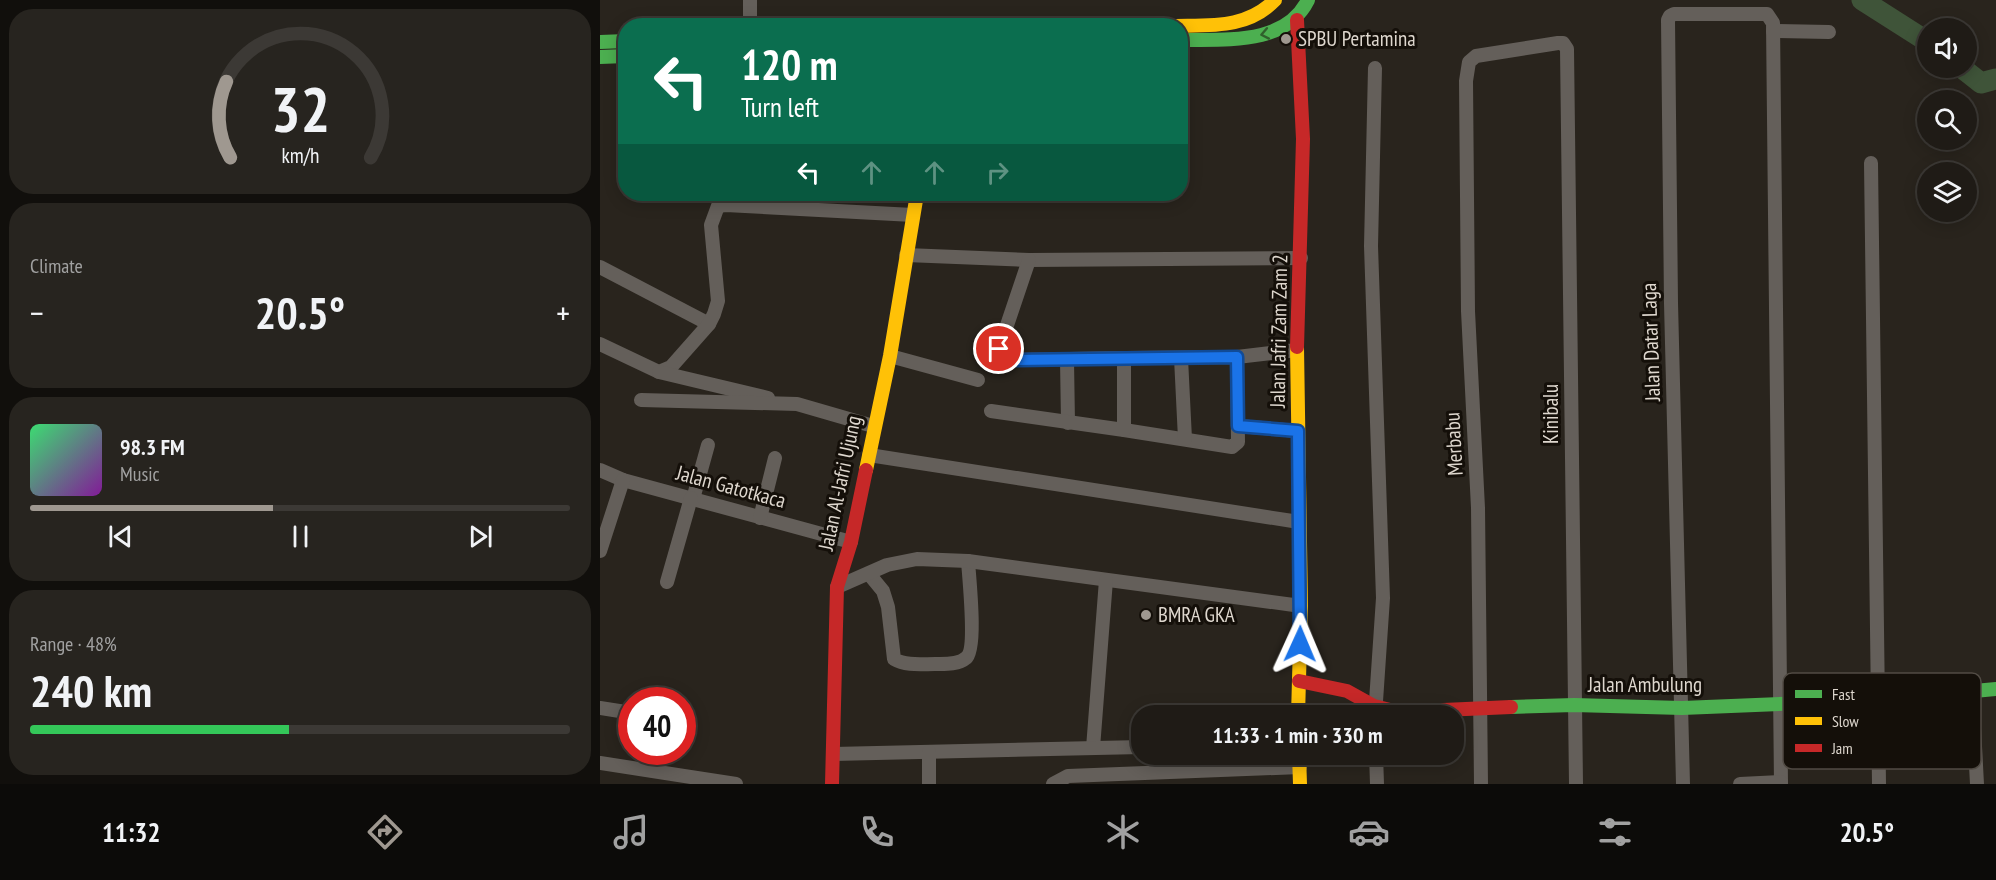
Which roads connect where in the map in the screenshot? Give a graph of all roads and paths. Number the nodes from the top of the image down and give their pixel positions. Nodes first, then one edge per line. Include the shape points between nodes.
1 (750, 0) edge
2 (1275, 0) edge
3 (1308, 0) edge
4 (750, 18) edge
5 (1297, 20) junction
6 (1188, 25) edge
7 (1773, 31) junction
8 (1829, 32) dead end
9 (1188, 40) edge
10 (618, 41) edge
11 (600, 42) edge
12 (1565, 44) joint
13 (618, 56) edge
14 (600, 57) edge
15 (1375, 68) dead end
16 (1871, 163) dead end
17 (810, 201) edge
18 (916, 201) edge
19 (808, 209) junction
20 (913, 215) junction
21 (906, 255) junction
22 (1301, 258) junction
23 (1029, 260) junction
24 (600, 267) edge
25 (709, 324) junction
26 (600, 344) edge
27 (1297, 350) junction
28 (890, 356) junction
29 (1237, 357) junction
30 (1124, 358) junction
31 (1181, 358) junction
32 (1067, 360) junction
33 (659, 372) junction
34 (978, 380) dead end
35 (641, 400) dead end
36 (797, 405) junction
37 (991, 411) dead end
38 (1068, 423) junction
39 (873, 426) junction
40 (1238, 426) junction
41 (1124, 430) junction
42 (1298, 431) junction
43 (1185, 439) junction
44 (708, 445) dead end
45 (869, 455) junction
46 (775, 458) dead end
47 (600, 470) edge
48 (623, 480) junction
49 (692, 498) junction
50 (760, 518) junction
51 (1299, 522) junction
52 (851, 542) junction
53 (600, 551) edge
54 (968, 561) junction
55 (869, 574) junction
56 (1106, 580) junction
57 (667, 582) dead end
58 (837, 587) junction
59 (1300, 606) junction
60 (1878, 673) edge
61 (1299, 681) junction
62 (1996, 689) edge
63 (1981, 690) edge
64 (1780, 704) junction
65 (1783, 704) edge
66 (1298, 705) edge
67 (1367, 705) edge
68 (1376, 705) edge
69 (1574, 705) junction
70 (600, 708) edge
71 (1682, 708) junction
72 (618, 711) edge
73 (1464, 711) edge
74 (1479, 711) junction
75 (1131, 747) edge
76 (1093, 748) junction
77 (929, 752) junction
78 (833, 754) junction
79 (600, 763) edge
80 (1275, 765) edge
81 (1299, 765) edge
82 (1376, 765) edge
83 (1879, 769) edge
84 (1976, 769) edge
85 (1195, 778) edge
86 (662, 779) edge
87 (1781, 783) edge
88 (736, 784) edge
89 (832, 784) edge
90 (929, 784) edge
91 (1053, 784) edge
92 (1300, 784) edge
93 (1377, 784) edge
94 (1481, 784) edge
95 (1576, 784) edge
96 (1683, 784) edge
97 (1740, 784) edge
98 (1879, 784) edge
99 (1977, 784) edge

1 - 4 street
2 - 6 street via 1247,21
3 - 5 street
5 -> 9 street via 1257,36
5 - 22 street, Jalan Jafri Zam Zam 2 via 1303,129
7 - 8 street
7 - 64 street
7 - 71 street, Jalan Datar Laga via 1771,18 1763,14 1674,14 1668,18
10 - 11 street
12 - 69 street, Kinibalu via 1574,417
12 - 74 street, Merbabu via 1486,53 1471,59 1467,69 1464,102 1468,311 1478,508
13 - 14 street
15 - 68 street via 1371,246 1383,598
16 - 60 street
17 - 19 street
18 - 20 street, Jalan Al-Jafri Ujung
19 - 20 street
19 - 25 street via 718,206 711,225 718,301
20 - 21 street, Jalan Al-Jafri Ujung
21 - 23 street
21 - 28 street, Jalan Al-Jafri Ujung
22 - 23 street
22 - 27 street, Jalan Jafri Zam Zam 2
23 - 32 street via 999,349 1016,360
24 - 25 street
25 - 33 street via 671,368
26 - 33 street
27 - 29 street
27 - 42 street, Jalan Jafri Zam Zam 2
28 - 34 street
28 - 39 street, Jalan Al-Jafri Ujung
29 - 31 street
29 - 40 street
30 - 31 street
30 - 32 street
30 - 41 street
31 - 43 street
32 - 38 street
33 - 36 street
35 - 36 street
36 - 39 street
37 - 38 street
38 - 41 street
39 - 45 street, Jalan Al-Jafri Ujung
40 - 42 street
40 - 43 street via 1235,447
41 - 43 street
42 - 51 street, Jalan Jafri Zam Zam 2
44 - 49 street
45 - 51 street
45 - 52 street, Jalan Al-Jafri Ujung
46 - 50 street
47 - 48 street, Jalan Gatotkaca
48 - 49 street, Jalan Gatotkaca
48 - 53 street
49 - 50 street, Jalan Gatotkaca
49 - 57 street
50 - 52 street, Jalan Gatotkaca
51 - 59 street, Jalan Jafri Zam Zam 2
52 - 58 street, Jalan Al-Jafri Ujung
54 - 55 street via 917,559 887,565
54 - 55 street via 970,653 956,663 911,664 894,659 888,607 883,591
54 - 56 street
55 - 58 street
56 - 59 street
56 - 76 street
58 - 78 street, Jalan Al-Jafri Ujung
59 - 61 street, Jalan Jafri Zam Zam 2
61 - 66 street, Jalan Jafri Zam Zam 2
61 - 67 street, Jalan Ambulung via 1347,691
62 - 63 street, Jalan Ambulung
64 - 65 street, Jalan Ambulung
64 - 71 street, Jalan Ambulung
64 - 87 street
69 - 71 street, Jalan Ambulung
69 - 74 street, Jalan Ambulung
69 - 95 street, Kinibalu
70 - 72 street
71 - 96 street, Jalan Datar Laga
73 - 74 street, Jalan Ambulung
74 - 94 street, Merbabu
75 - 76 street
76 - 77 street
77 - 78 street
77 - 90 street
78 - 89 street, Jalan Al-Jafri Ujung
79 - 86 street
80 - 85 street
81 - 92 street
82 - 93 street
83 - 98 street
84 - 99 street
85 - 91 street via 1068,776
86 - 88 street
87 - 97 street

